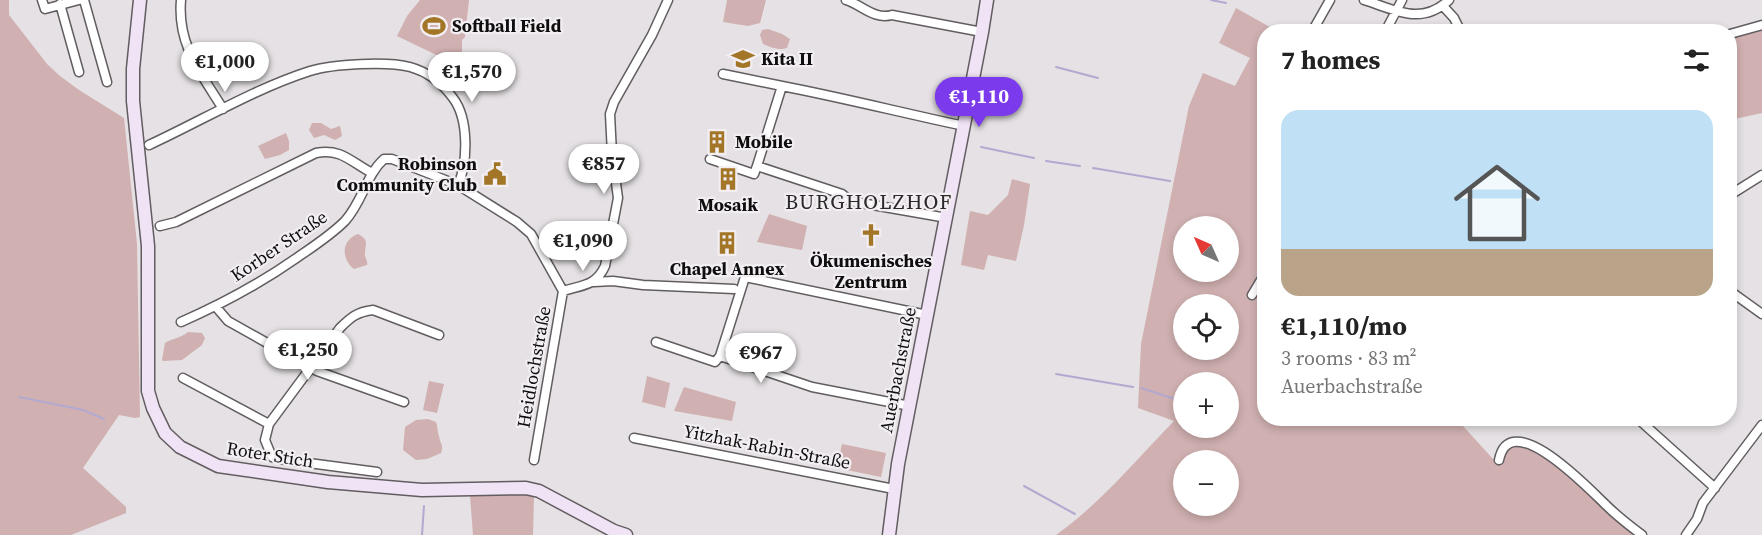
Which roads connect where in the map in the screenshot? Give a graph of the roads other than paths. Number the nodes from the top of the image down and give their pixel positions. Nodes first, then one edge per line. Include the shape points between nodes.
1 (42, 0) edge
2 (78, 0) edge
3 (84, 0) edge
4 (140, 0) edge
5 (181, 0) edge
6 (668, 0) edge
7 (846, 0) edge
8 (987, 0) edge
9 (1330, 0) edge
10 (1364, 0) edge
11 (1402, 0) edge
12 (65, 2) edge
13 (1446, 3) edge
14 (1396, 10) junction
15 (1316, 24) edge
16 (1389, 24) edge
17 (1457, 24) edge
18 (1762, 25) edge
19 (982, 32) junction
20 (1737, 32) edge
21 (79, 72) dead end
22 (723, 74) dead end
23 (107, 82) dead end
24 (782, 87) junction
25 (223, 109) junction
26 (964, 126) junction
27 (149, 145) dead end
28 (710, 159) dead end
29 (757, 166) junction
30 (372, 173) junction
31 (1762, 175) edge
32 (458, 185) junction
33 (1737, 191) edge
34 (947, 218) junction
35 (160, 226) dead end
36 (594, 282) junction
37 (1257, 287) edge
38 (734, 289) dead end
39 (563, 291) junction
40 (1252, 295) dead end
41 (1737, 296) edge
42 (216, 307) junction
43 (1762, 314) edge
44 (927, 315) junction
45 (182, 322) dead end
46 (439, 334) dead end
47 (656, 342) dead end
48 (720, 356) junction
49 (311, 367) junction
50 (183, 378) dead end
51 (404, 402) dead end
52 (910, 406) junction
53 (269, 424) junction
54 (1762, 425) edge
55 (1646, 426) edge
56 (634, 438) dead end
57 (534, 459) dead end
58 (1499, 460) dead end
59 (377, 472) dead end
60 (1715, 488) junction
61 (894, 489) junction
62 (626, 535) edge
63 (889, 535) edge
64 (1642, 535) edge
65 (1686, 535) edge

1 - 12 street via 45,9
2 - 12 street
3 - 23 street
4 - 62 street, Roter Stich via 133,101 148,246 148,391 165,433 180,447 218,466 328,482 422,489 526,488
5 - 25 street via 180,24 186,46
6 - 36 street via 610,114 618,198 605,266
7 - 19 street via 885,18 892,15
8 - 19 street, Auerbachstraße
9 - 15 street
10 - 14 street
11 - 14 street
12 - 21 street
13 - 14 street via 1424,14
13 - 17 street
14 - 16 street
18 - 20 street
19 - 26 street, Auerbachstraße
22 - 24 street
24 - 26 street
24 - 29 street
25 - 27 street
25 - 32 street via 312,70 357,65 409,67 442,84 459,106 465,134 463,173
26 - 34 street, Auerbachstraße
28 - 29 street via 754,174
29 - 34 street via 842,194 850,201
30 - 32 street via 388,158
30 - 35 street via 328,150
30 - 42 street, Korber Straße via 358,204 331,235
31 - 33 street
32 - 39 street via 531,234
34 - 44 street, Auerbachstraße
36 - 38 street, Heidlochstraße
36 - 39 street, Heidlochstraße
37 - 40 street
39 - 57 street, Heidlochstraße
41 - 43 street
42 - 45 street, Korber Straße
42 - 49 street via 228,321
44 - 48 street via 745,276
44 - 52 street, Auerbachstraße
46 - 49 street via 373,310 362,311 351,316
47 - 48 street via 715,362
48 - 52 street via 812,387
49 - 51 street
49 - 53 street
50 - 53 street
52 - 61 street, Auerbachstraße
53 - 59 street via 265,440 272,457
54 - 60 street
55 - 60 street
56 - 61 street, Yitzhak-Rabin-Straße
58 - 64 street via 1501,451 1514,441 1540,450 1559,461
60 - 65 street
61 - 63 street, Auerbachstraße

